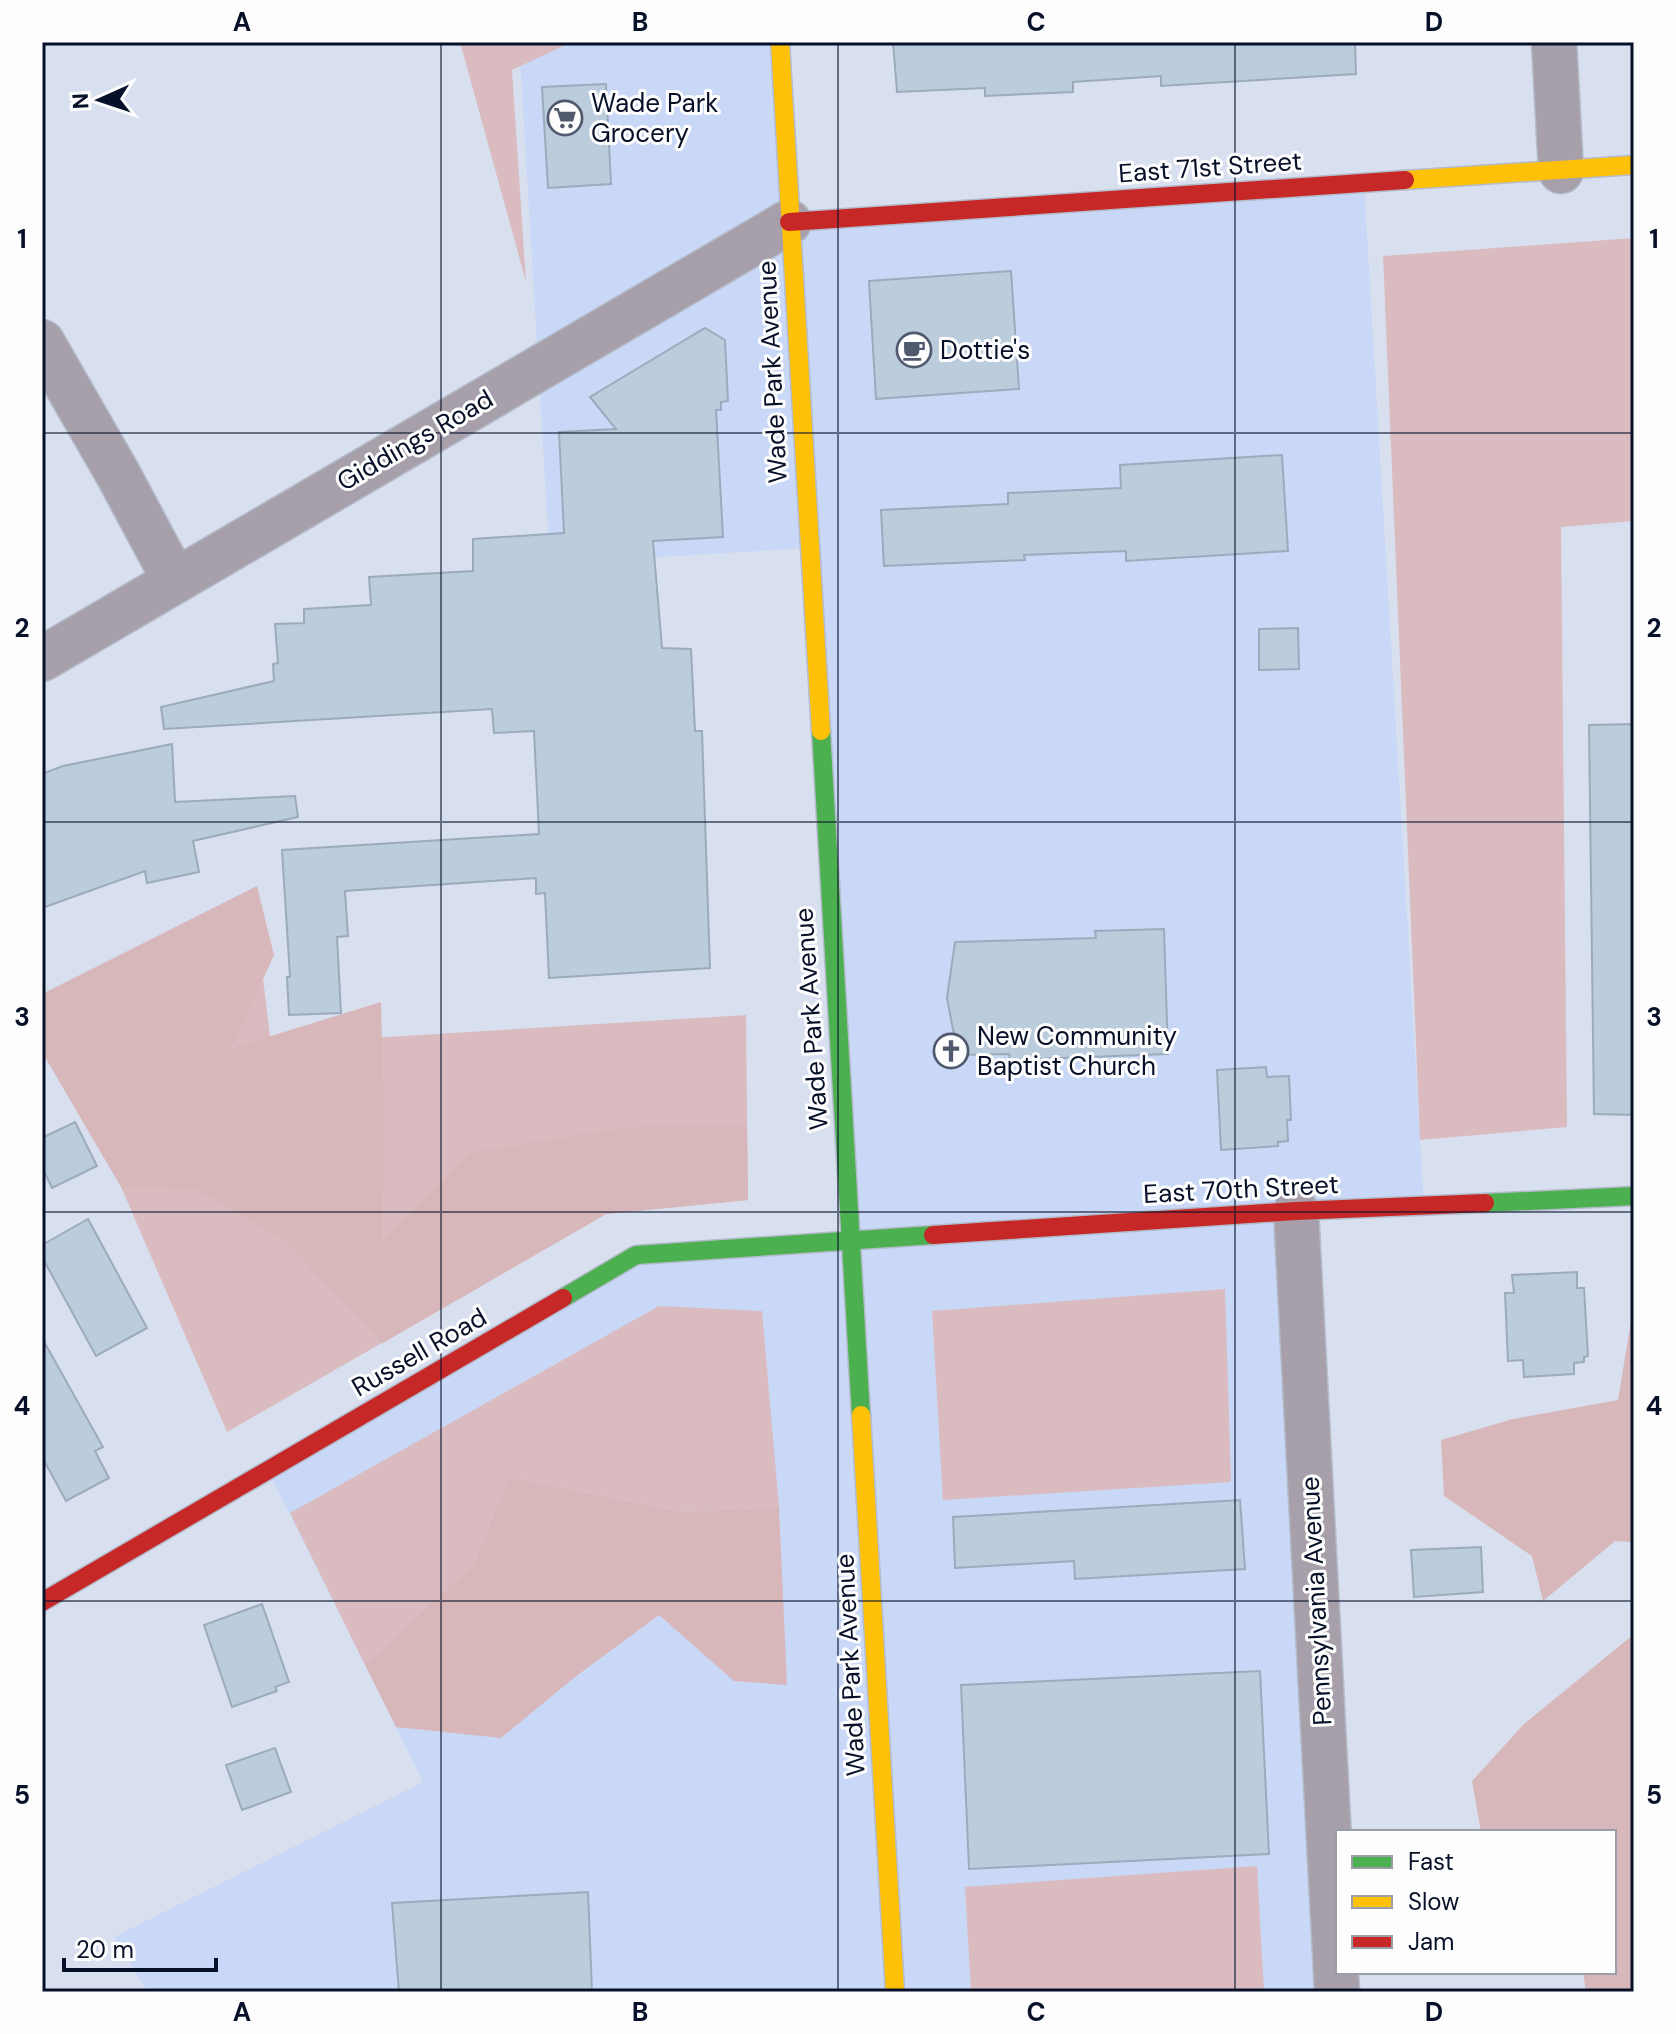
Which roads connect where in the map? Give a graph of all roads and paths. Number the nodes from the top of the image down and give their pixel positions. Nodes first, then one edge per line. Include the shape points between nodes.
1 (780, 42) edge
2 (1554, 42) edge
3 (1634, 165) edge
4 (1561, 171) junction
5 (789, 222) junction
6 (42, 342) edge
7 (175, 581) junction
8 (42, 659) edge
9 (1634, 1196) edge
10 (1296, 1211) junction
11 (851, 1241) junction
12 (42, 1602) edge
13 (1336, 1973) edge
14 (895, 1992) edge

1 - 5 street, Wade Park Avenue
2 - 4 street
3 - 4 street, East 71st Street
4 - 5 street, East 71st Street
5 - 7 street, Giddings Road
5 - 11 street, Wade Park Avenue
6 - 7 street
7 - 8 street, Giddings Road
9 - 10 street, East 70th Street
10 - 11 street, East 70th Street
10 - 13 street, Pennsylvania Avenue
11 - 12 street, Russell Road via 636,1255
11 - 14 street, Wade Park Avenue

